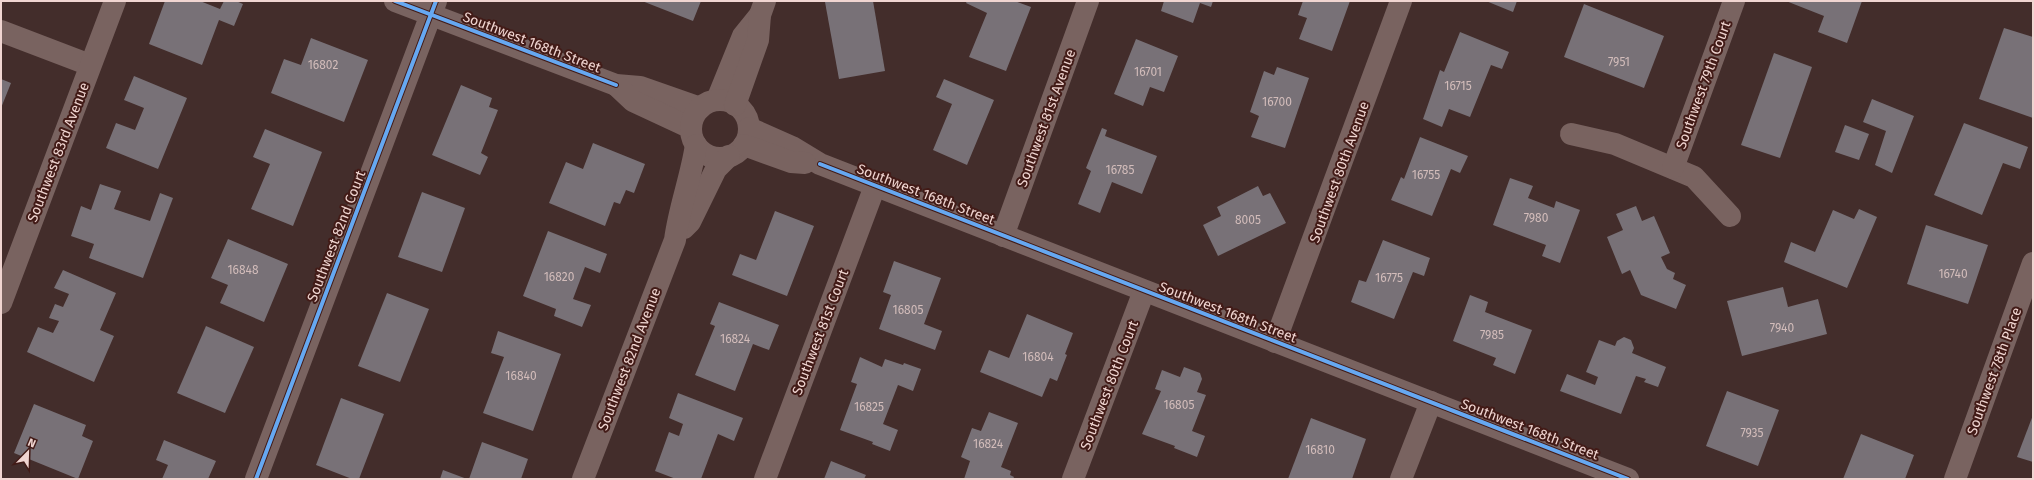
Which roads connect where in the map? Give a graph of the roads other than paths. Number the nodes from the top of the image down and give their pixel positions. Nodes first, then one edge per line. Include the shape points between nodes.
1 (115, 1) edge
2 (395, 1) edge
3 (1088, 1) edge
4 (1401, 1) edge
5 (1734, 1) edge
6 (433, 8) edge
7 (763, 8) edge
8 (1, 31) edge
9 (90, 65) junction
10 (616, 85) junction
11 (718, 104) junction
12 (1571, 134) dead end
13 (694, 136) junction
14 (741, 143) junction
15 (1673, 168) junction
16 (875, 186) junction
17 (1730, 216) dead end
18 (1003, 236) junction
19 (675, 240) junction
20 (2033, 263) edge
21 (1144, 291) junction
22 (1, 303) edge
23 (1275, 342) junction
24 (1431, 402) junction
25 (256, 479) edge
26 (583, 479) edge
27 (765, 479) edge
28 (1073, 479) edge
29 (1401, 479) edge
30 (1628, 479) edge
31 (1955, 479) edge

1 - 9 street, Southwest 83rd Avenue
2 - 6 street, Southwest 168th Street
3 - 18 street, Southwest 81st Avenue
4 - 23 street, Southwest 80th Avenue
5 - 15 street, Southwest 79th Court
6 - 10 street, Southwest 168th Street
6 - 25 street, Southwest 82nd Court
7 - 11 street via 758,40
8 - 9 street
9 - 22 street, Southwest 83rd Avenue
10 - 11 street, Southwest 168th Street via 640,87
10 - 13 street, Southwest 168th Street via 633,101
11 - 13 street via 696,114
11 - 14 street via 742,111 747,119
12 - 15 street via 1615,144
13 - 14 street via 703,152 720,158
13 - 19 street, Southwest 82nd Avenue via 692,173 678,215
14 - 16 street, Southwest 168th Street via 792,147 820,164
14 - 19 street, Southwest 82nd Avenue via 716,169 690,222
15 - 17 street via 1694,177
16 - 18 street, Southwest 168th Street
16 - 27 street, Southwest 81st Court
18 - 21 street, Southwest 168th Street
19 - 26 street, Southwest 82nd Avenue
20 - 31 street, Southwest 78th Place
21 - 23 street, Southwest 168th Street
21 - 28 street, Southwest 80th Court
23 - 24 street, Southwest 168th Street
24 - 29 street
24 - 30 street, Southwest 168th Street

